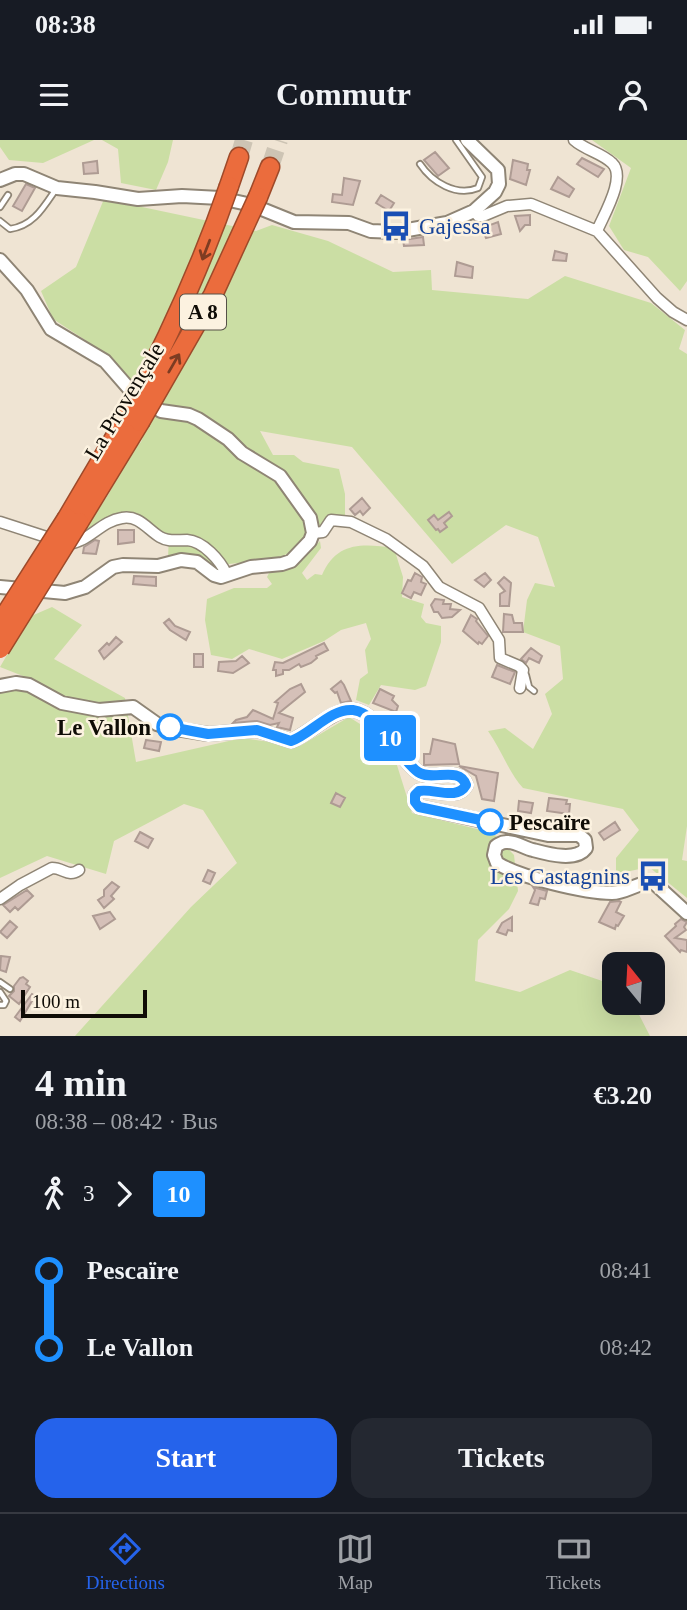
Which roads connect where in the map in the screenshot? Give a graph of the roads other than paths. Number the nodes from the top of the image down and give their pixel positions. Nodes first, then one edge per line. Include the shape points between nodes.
1 (456, 140) edge
2 (467, 140) edge
3 (574, 140) edge
4 (239, 157) tunnel mouth
5 (420, 164) dead end
6 (270, 167) tunnel mouth
7 (0, 180) edge
8 (57, 188) junction
9 (8, 195) dead end
10 (0, 207) edge
11 (474, 211) junction
12 (0, 221) edge
13 (597, 231) junction
14 (0, 260) edge
15 (687, 320) edge
16 (133, 420) junction
17 (73, 520) junction
18 (0, 523) edge
19 (313, 533) junction
20 (227, 575) junction
21 (0, 587) edge
22 (0, 622) edge
23 (0, 649) edge
24 (523, 670) junction
25 (0, 686) edge
26 (520, 688) dead end
27 (534, 691) dead end
28 (79, 870) dead end
29 (0, 899) edge
30 (687, 913) edge
31 (0, 982) edge
32 (9, 989) dead end
33 (0, 992) edge
34 (0, 1005) edge

1 - 5 lane via 482,177 478,188 471,191 438,184
2 - 11 street via 493,163 499,177 495,192
3 - 13 street via 613,164 618,172
4 -> 16 highway, La Provençale / A 8, bridge via 195,276
16 -> 6 highway, La Provençale / A 8, bridge via 213,295
7 - 8 street via 24,174
8 - 11 street via 138,199 220,198 294,222 349,223 382,232 421,229
8 - 12 lane via 24,228 9,229
9 - 10 lane
11 - 13 street via 483,216 507,206 531,204
13 - 15 street via 657,298
14 - 19 street via 27,290 51,329 105,361 132,393 161,411 198,419 280,476 310,518
16 - 17 highway, La Provençale / A 8
17 - 22 highway, La Provençale / A 8, bridge
17 - 23 highway, La Provençale / A 8, bridge
18 - 20 street via 68,544 79,543 111,522 136,519 165,540 201,545
19 - 20 street via 291,561
19 - 24 street via 323,532 331,520 340,519 386,539 423,566 439,587 479,608 499,640 500,659
20 - 21 street via 214,575 197,562 181,559 158,566 113,567 85,587 65,593
24 - 26 street
24 - 27 lane
25 - 30 street via 29,685 62,703 99,710 133,707 157,724 170,727 208,734 257,730 291,741 339,713 358,711 393,741 419,773 464,779 466,785 457,793 419,791 415,795 419,807 548,835 579,835 585,840 586,848 574,857 503,842 494,855 508,870 613,894 653,882
28 - 29 street via 67,874 52,868
31 - 32 lane
33 - 34 lane via 6,1001

